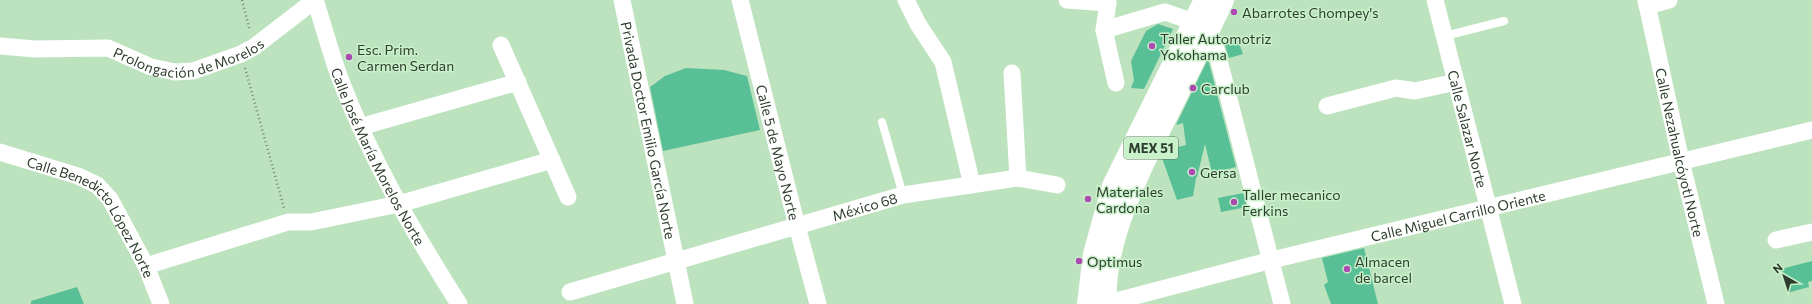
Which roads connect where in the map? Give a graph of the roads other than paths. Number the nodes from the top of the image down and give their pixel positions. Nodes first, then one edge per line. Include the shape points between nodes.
1 (315, 0) edge
2 (622, 0) edge
3 (740, 0) edge
4 (906, 0) edge
5 (1067, 0) edge
6 (1205, 0) edge
7 (1223, 0) edge
8 (1435, 0) edge
9 (1669, 0) edge
10 (1108, 1) edge
11 (1646, 3) edge
12 (1504, 21) dead end
13 (1201, 27) junction
14 (1104, 30) junction
15 (1445, 36) junction
16 (501, 45) dead end
17 (0, 46) edge
18 (1012, 73) dead end
19 (518, 82) junction
20 (1456, 82) junction
21 (1116, 83) dead end
22 (1327, 106) dead end
23 (882, 122) dead end
24 (360, 127) junction
25 (1812, 130) edge
26 (0, 152) edge
27 (552, 160) junction
28 (1681, 161) junction
29 (1018, 178) junction
30 (972, 185) junction
31 (1057, 185) dead end
32 (903, 195) junction
33 (568, 197) dead end
34 (399, 204) junction
35 (1488, 207) junction
36 (797, 226) junction
37 (1812, 232) edge
38 (1776, 240) dead end
39 (676, 260) junction
40 (1272, 260) junction
41 (146, 266) junction
42 (570, 292) dead end
43 (161, 304) edge
44 (459, 304) edge
45 (685, 304) edge
46 (818, 304) edge
47 (1088, 304) edge
48 (1106, 304) edge
49 (1282, 304) edge
50 (1513, 304) edge
51 (1716, 304) edge

1 - 17 street, Prolongación de Morelos via 248,50 193,71 175,72 150,67 108,48 35,49
1 - 24 street, Calle José María Morelos Norte via 341,80
2 - 39 street, Privada Doctor Emilio García Norte
3 - 36 street, Calle 5 de Mayo Norte
4 - 30 street via 943,62
5 - 10 street
6 - 13 main road, MEX 51
7 - 13 main road, MEX 51
8 - 15 street, Calle Salazar Norte
9 - 11 street
10 - 14 street
11 - 28 street, Calle Nezahualcóyotl Norte
12 - 15 lane
13 - 14 street via 1165,12
13 - 40 street via 1216,49
13 - 47 main road, MEX 51 via 1113,186 1094,254
13 - 48 main road, MEX 51 via 1126,204 1113,245 1105,292
14 - 21 street
15 - 20 street, Calle Salazar Norte
16 - 19 street
18 - 29 street
19 - 24 street
19 - 27 street
20 - 22 street via 1415,91 1396,88
20 - 35 street, Calle Salazar Norte
23 - 32 lane
24 - 34 street, Calle José María Morelos Norte
25 - 28 street, Calle Miguel Carrillo Oriente
26 - 41 street, Calle Benedicto López Norte via 78,176 98,185 110,199
27 - 33 street
27 - 34 street
28 - 35 street, Calle Miguel Carrillo Oriente
28 - 51 street, Calle Nezahualcóyotl Norte
29 - 30 street, México 68
29 - 31 street, México 68
30 - 32 street, México 68
32 - 36 street, México 68
34 - 41 street via 311,222 288,222
34 - 44 street, Calle José María Morelos Norte
35 - 40 street, Calle Miguel Carrillo Oriente
35 - 50 street, Calle Salazar Norte
36 - 39 street, México 68
36 - 46 street, Calle 5 de Mayo Norte
37 - 38 street
39 - 42 street, México 68
39 - 45 street, Privada Doctor Emilio García Norte
40 - 48 street, Calle Miguel Carrillo Oriente
40 - 49 street
41 - 43 street, Calle Benedicto López Norte

